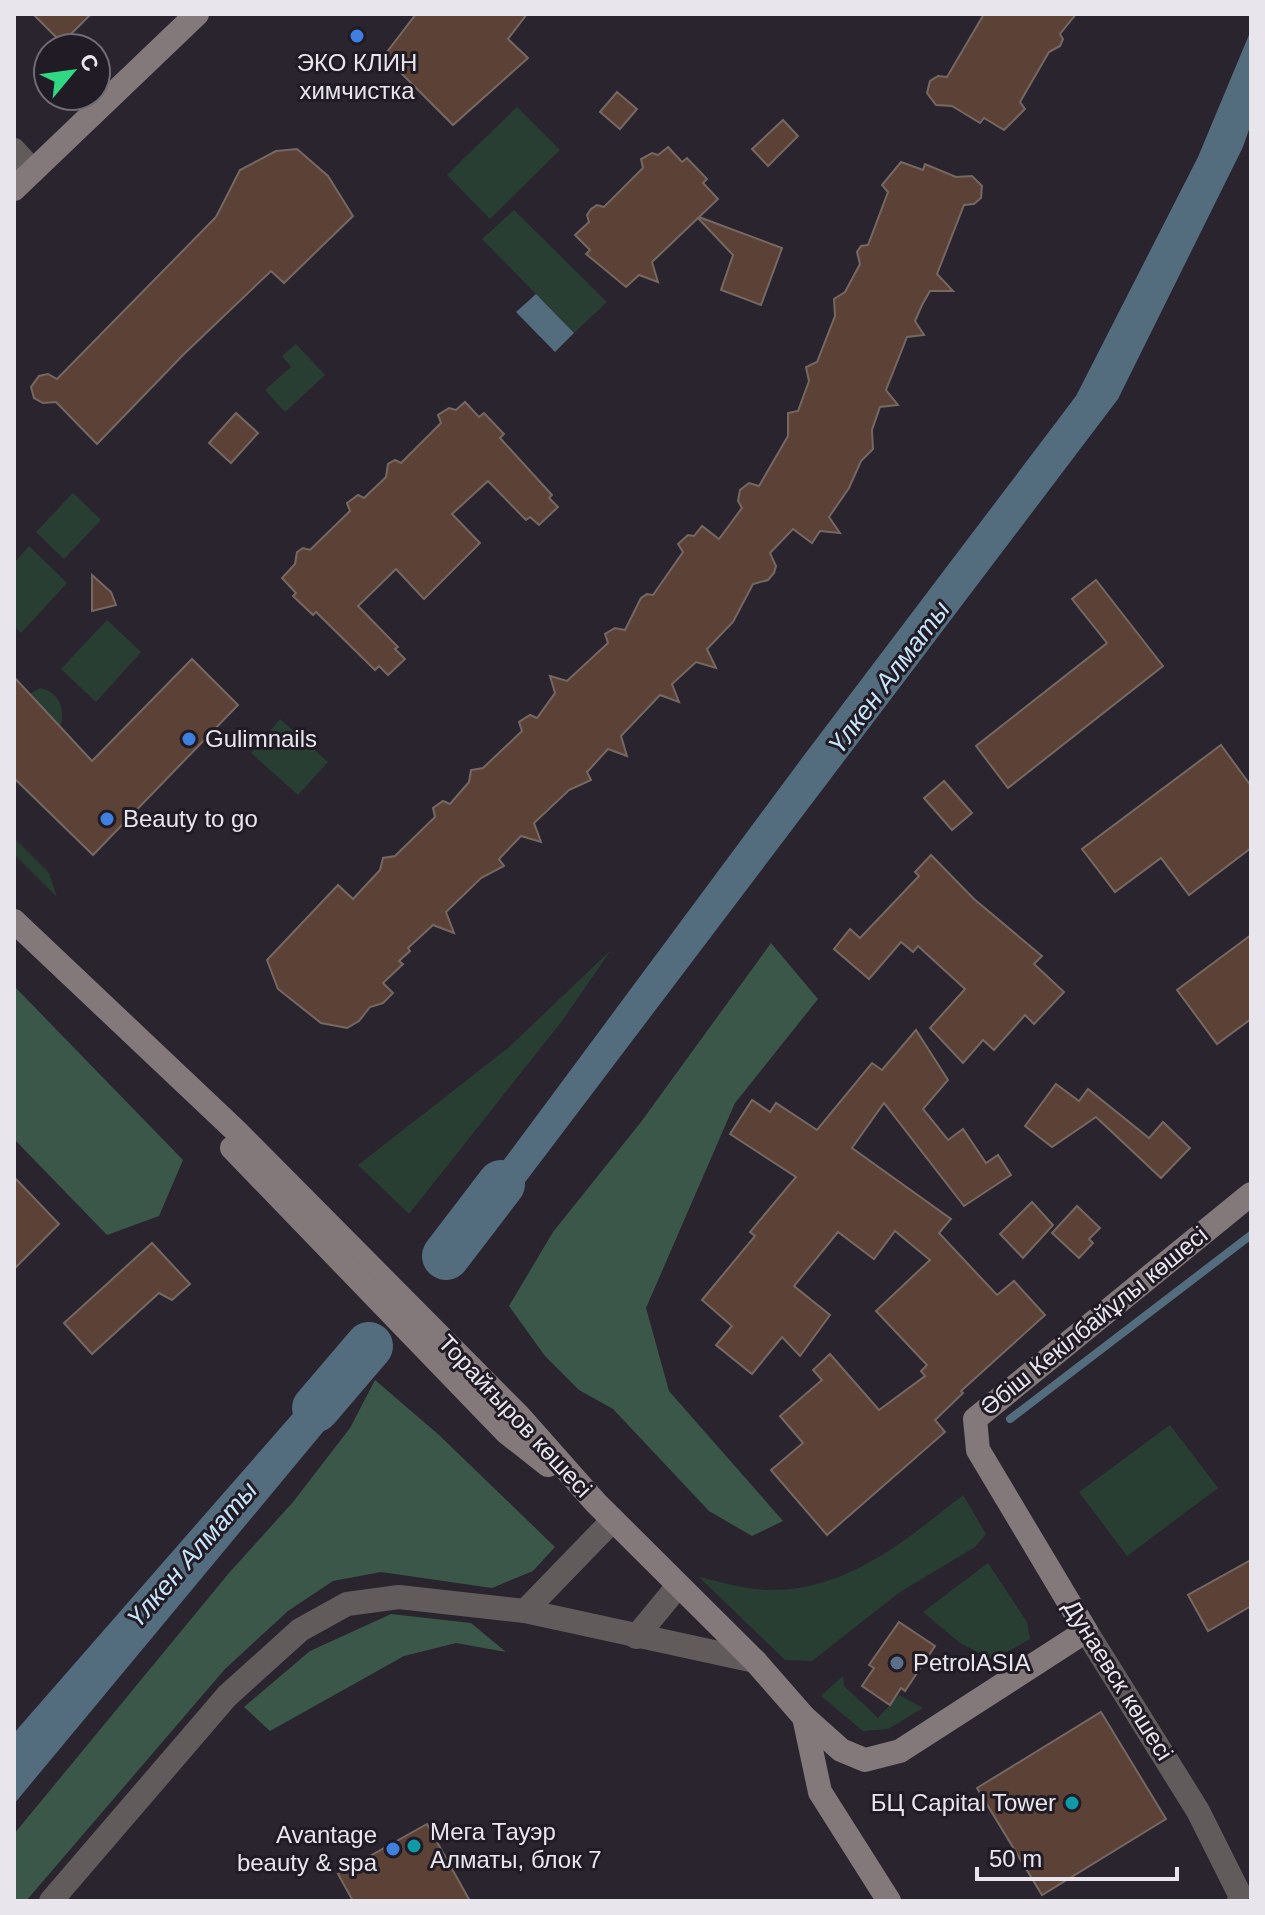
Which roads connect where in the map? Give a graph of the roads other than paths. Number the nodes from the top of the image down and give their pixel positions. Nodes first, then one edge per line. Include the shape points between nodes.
1 (197, 14) edge
2 (14, 150) edge
3 (33, 171) junction
4 (14, 189) edge
5 (14, 921) edge
6 (1251, 1194) edge
7 (986, 1464) joint
8 (605, 1512) junction
9 (678, 1586) junction
10 (525, 1611) junction
11 (1086, 1631) junction
12 (636, 1637) junction
13 (755, 1661) junction
14 (804, 1717) junction
15 (51, 1901) edge
16 (889, 1901) edge
17 (1239, 1901) edge

1 - 3 street
2 - 3 street
3 - 4 street
5 - 8 street, Торайғыров көшесі via 235,1130 306,1215
6 - 7 street, Әбіш Кекілбайұлы көшесі via 975,1419 978,1450
7 - 11 street, Дунаевск көшесі
8 - 9 street, Торайғыров көшесі
8 - 10 street
9 - 12 street
9 - 13 street, Торайғыров көшесі
10 - 12 street
10 - 15 street via 399,1597 347,1604 300,1630 227,1696
11 - 14 street, Торайғыров көшесі via 900,1751 865,1760 841,1750
11 - 17 street, Дунаевск көшесі via 1198,1811
12 - 13 street
13 - 14 street, Торайғыров көшесі
14 - 16 street via 820,1792

